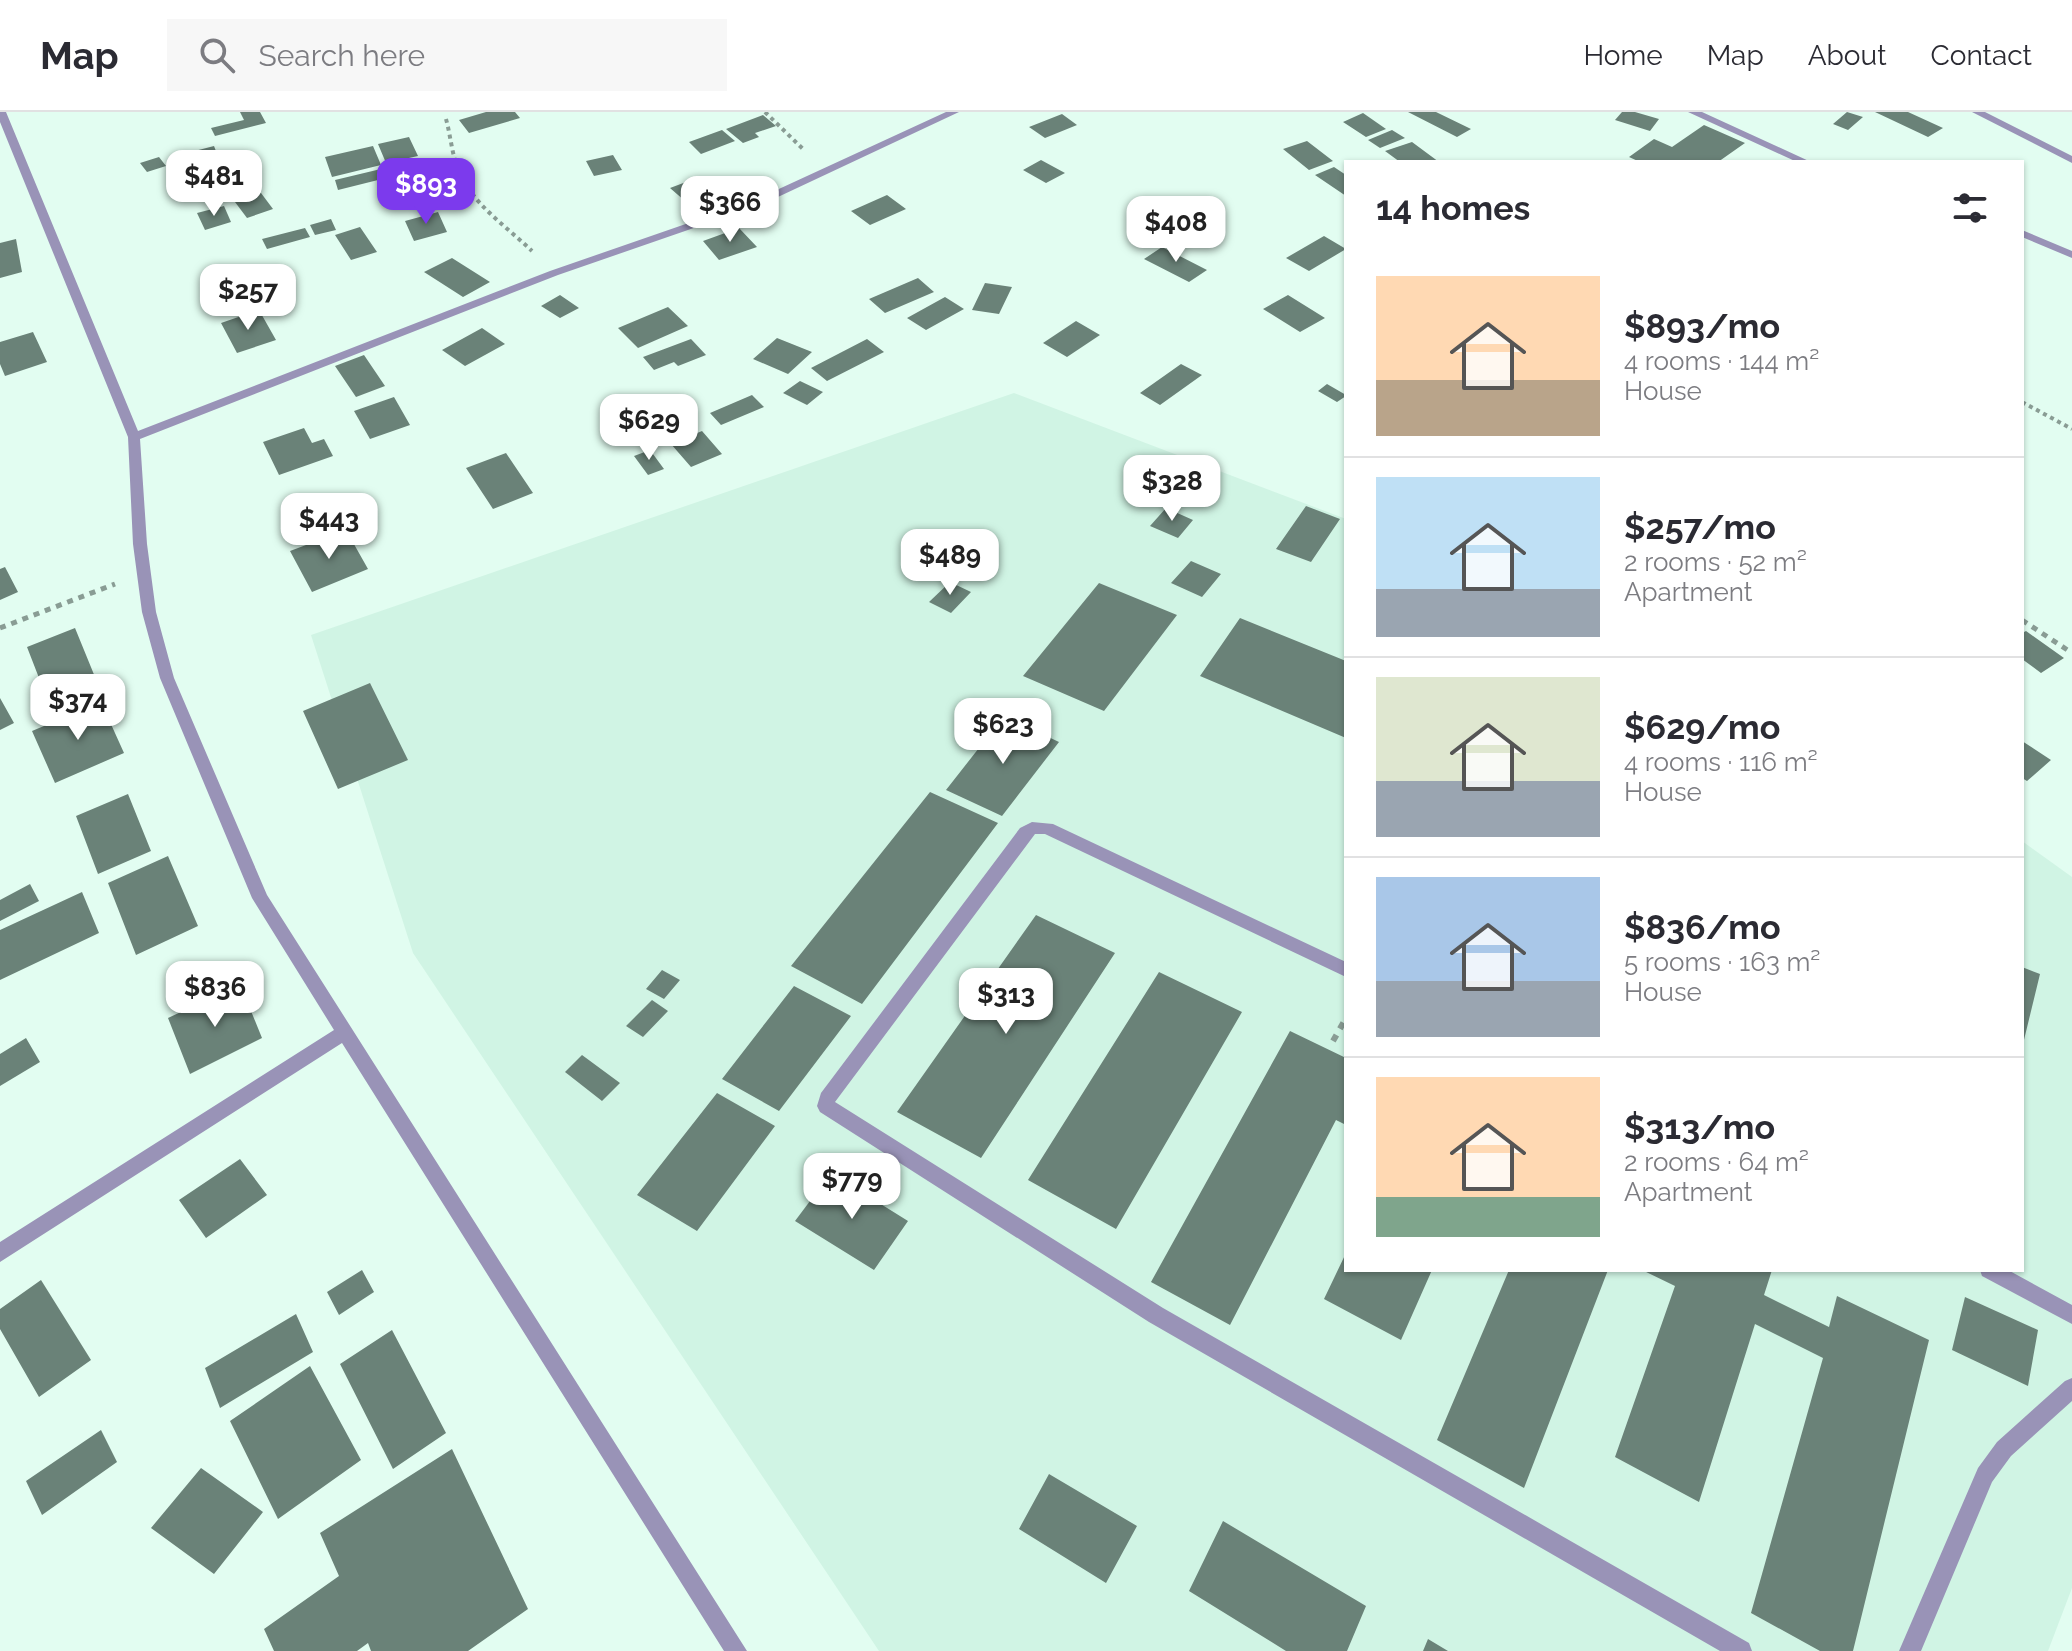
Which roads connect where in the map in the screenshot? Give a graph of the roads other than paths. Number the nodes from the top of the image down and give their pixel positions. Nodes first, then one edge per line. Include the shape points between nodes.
1 (1, 112) edge
2 (954, 112) edge
3 (1693, 112) edge
4 (1977, 112) edge
5 (1801, 160) edge
6 (2072, 160) edge
7 (2024, 234) edge
8 (2072, 255) edge
9 (134, 437) junction
10 (1344, 969) edge
11 (344, 1033) junction
12 (0, 1253) edge
13 (1993, 1272) edge
14 (2072, 1315) edge
15 (2072, 1388) edge
16 (736, 1651) edge
17 (1741, 1651) edge
18 (1910, 1651) edge

1 - 9 street
2 - 9 street via 759,202 554,273
3 - 5 street
4 - 6 street
7 - 8 street
9 - 11 street via 143,574 167,678 260,898
10 - 17 street via 1047,828 1032,828 826,1106 1156,1315
11 - 12 street
11 - 16 street
13 - 14 street
15 - 18 street via 2004,1449 1985,1475

